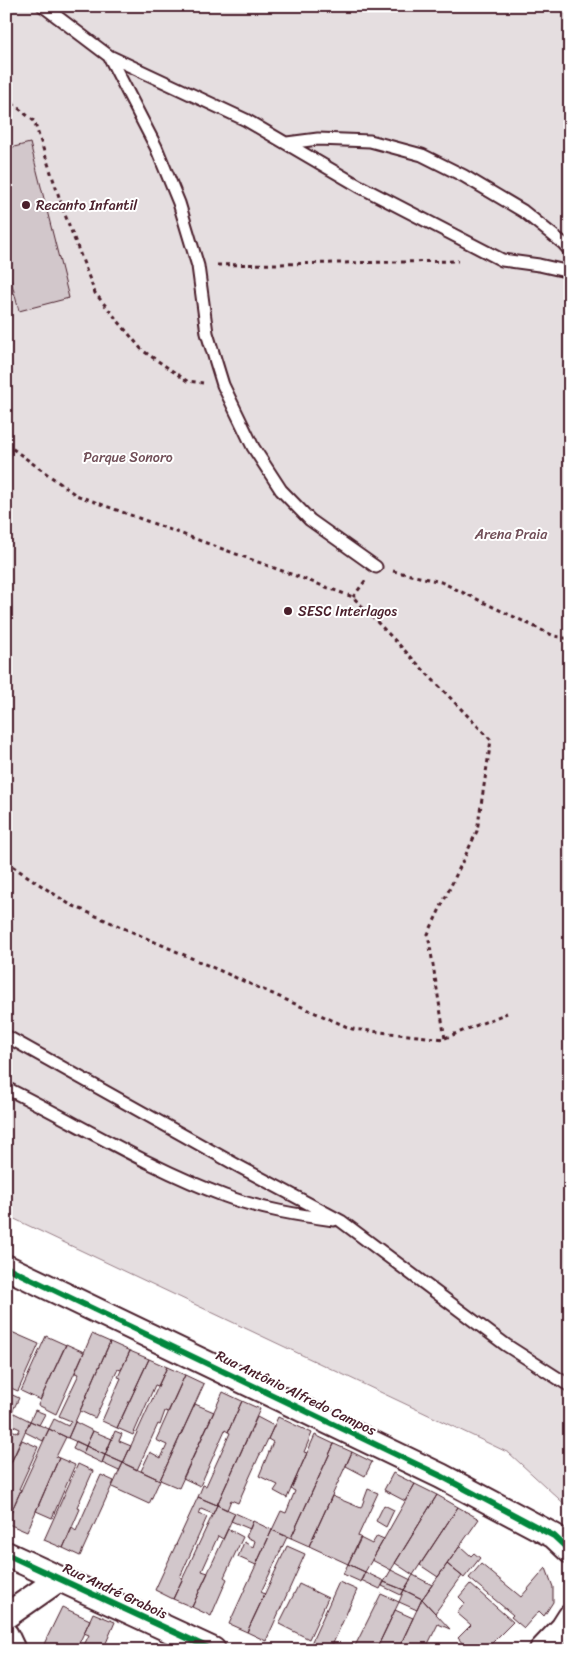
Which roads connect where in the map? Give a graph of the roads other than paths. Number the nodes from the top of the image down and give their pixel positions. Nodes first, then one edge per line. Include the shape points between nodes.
1 (43, 6) edge
2 (109, 56) junction
3 (287, 142) junction
4 (568, 244) edge
5 (570, 272) edge
6 (376, 567) road end
7 (6, 1036) edge
8 (6, 1088) edge
9 (341, 1221) junction
10 (6, 1267) edge
11 (570, 1386) edge
12 (570, 1551) edge
13 (6, 1554) edge
14 (59, 1579) junction
15 (6, 1616) edge
16 (570, 1618) edge
17 (6, 1635) edge
18 (13, 1650) edge
19 (213, 1650) edge
20 (542, 1650) edge

1 - 2 lane
2 - 3 lane
2 - 6 lane via 179,203 198,266 207,333 223,385 253,447 281,490 310,520
3 - 4 lane via 318,139 370,142 422,155 523,211
3 - 5 lane via 350,182 502,260
7 - 9 lane
8 - 9 lane via 158,1166 226,1196 293,1214
9 - 11 lane via 506,1345
10 - 12 street, Rua Antônio Alfredo Campos via 441,1476 554,1536
13 - 14 street, Rua André Grabois
14 - 15 street
14 - 19 street, Rua André Grabois
16 - 20 street
17 - 18 street

